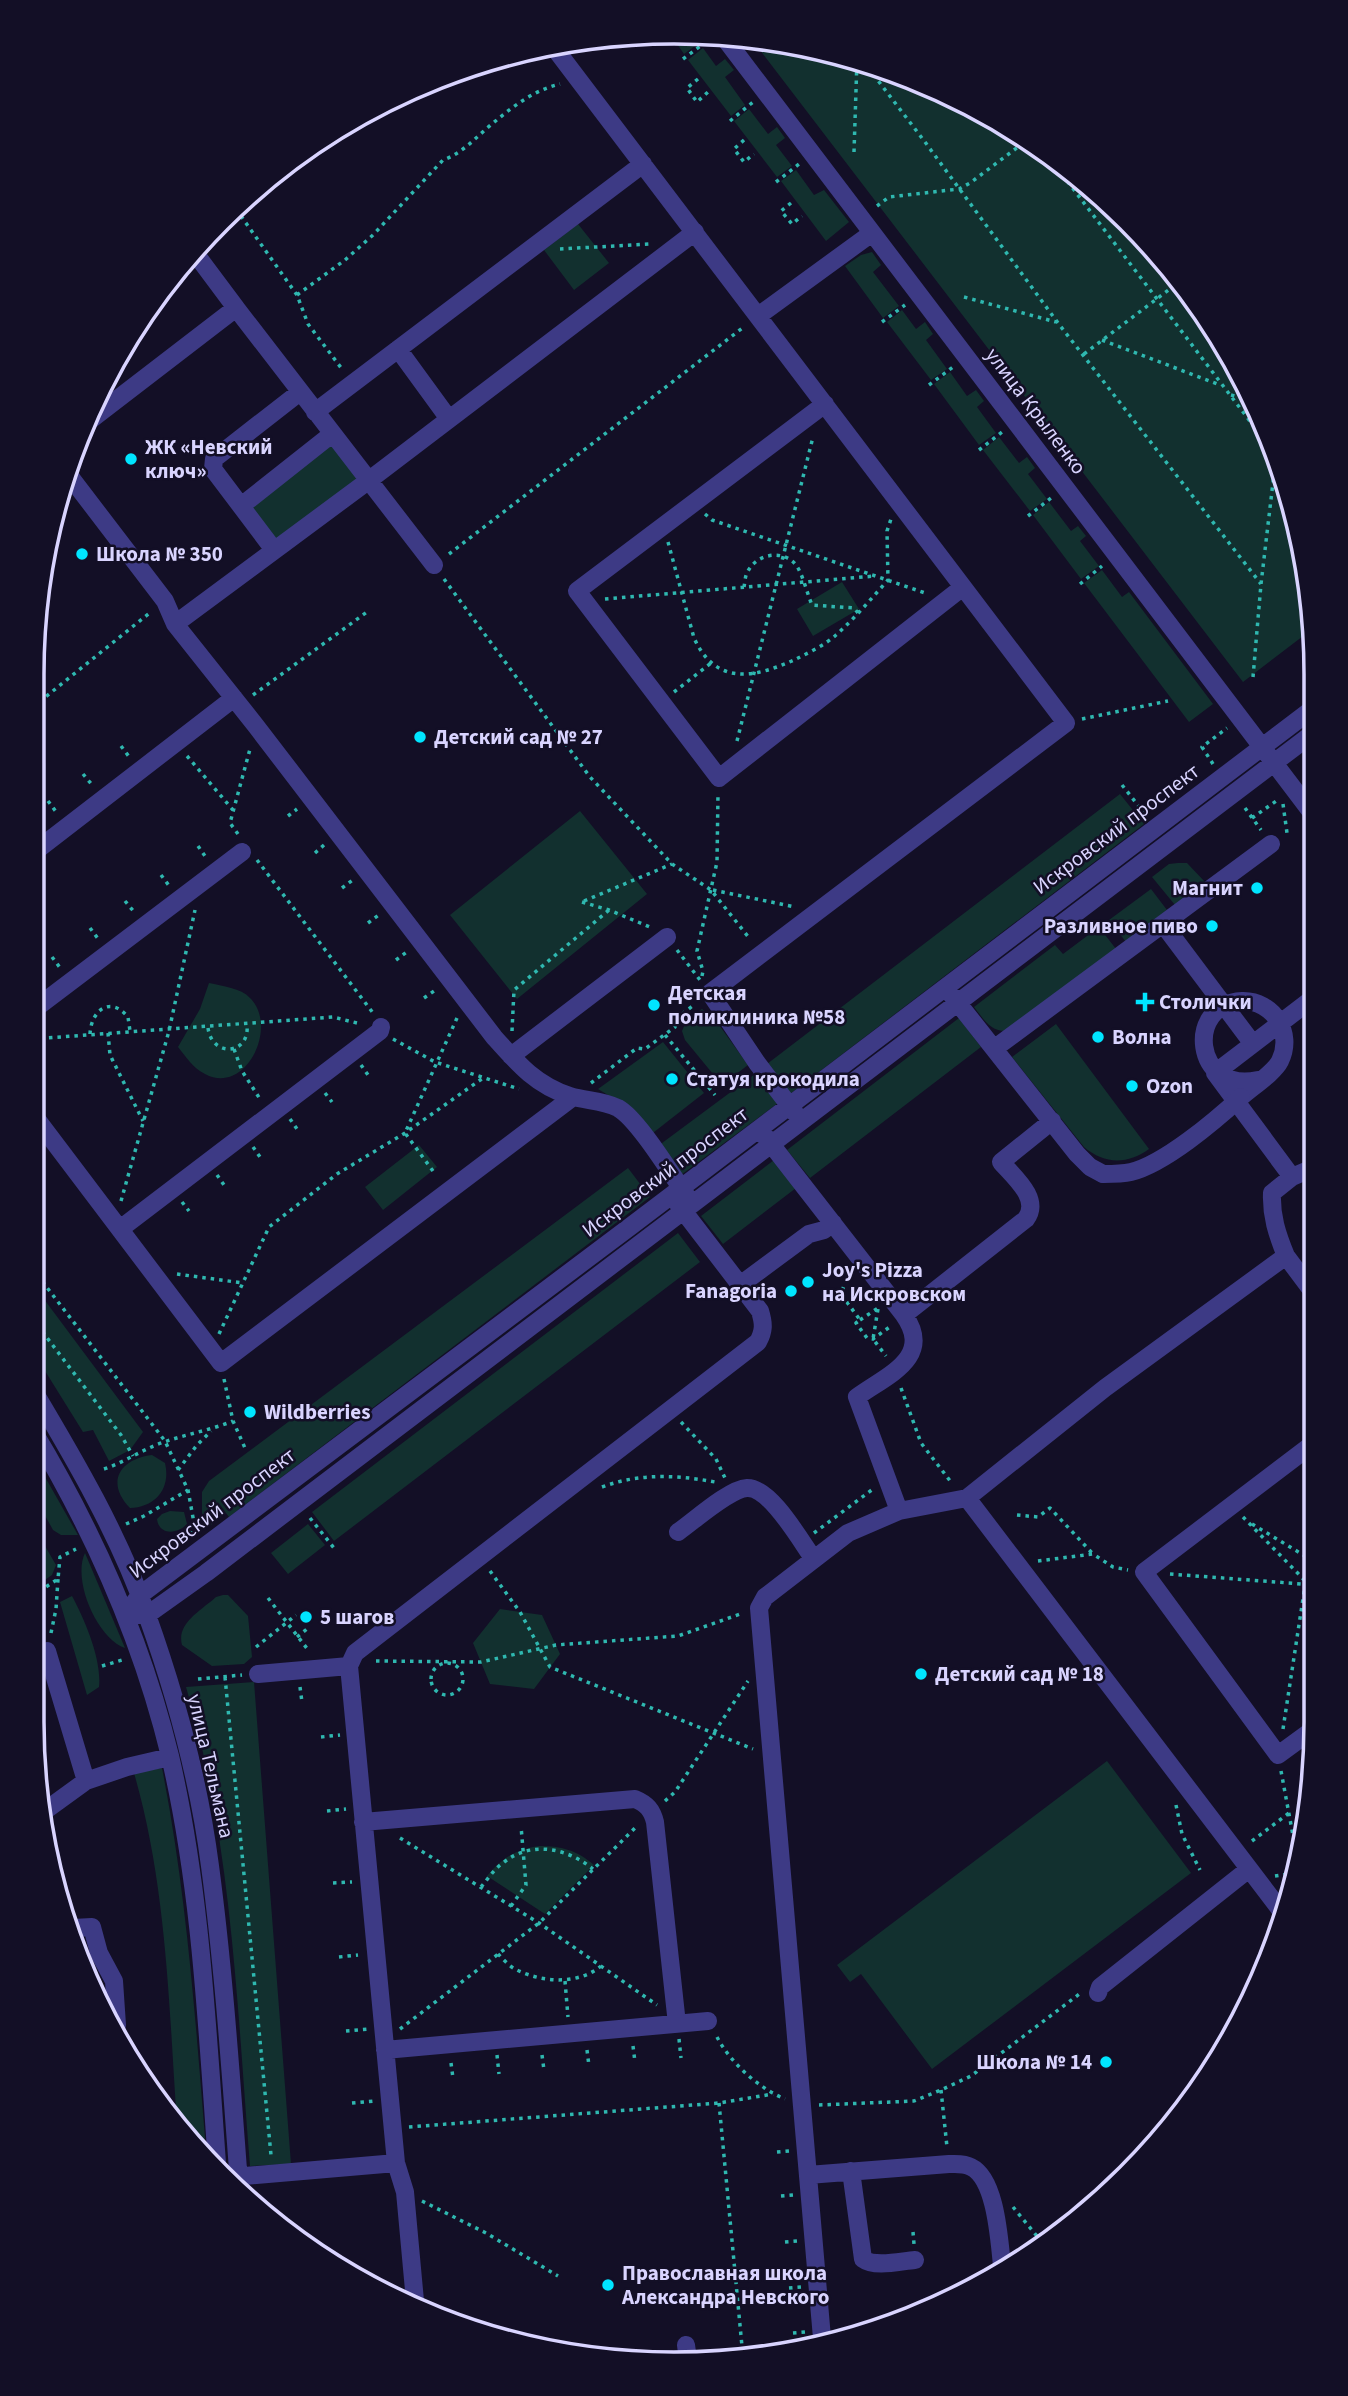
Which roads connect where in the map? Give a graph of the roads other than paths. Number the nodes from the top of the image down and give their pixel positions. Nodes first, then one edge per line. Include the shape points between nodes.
1 (731, 47) edge
2 (560, 54) edge
3 (643, 164) junction
4 (695, 232) junction
5 (872, 233) junction
6 (199, 259) edge
7 (236, 308) junction
8 (758, 316) junction
9 (398, 349) junction
10 (300, 392) junction
11 (818, 409) junction
12 (102, 411) edge
13 (315, 412) junction
14 (449, 419) junction
15 (332, 434) junction
16 (368, 481) junction
17 (74, 482) edge
18 (241, 506) junction
19 (274, 550) junction
20 (434, 565) road end
21 (963, 587) junction
22 (175, 624) junction
23 (237, 702) junction
24 (1304, 715) edge
25 (1304, 740) edge
26 (1262, 747) junction
27 (1274, 763) junction
28 (1304, 802) edge
29 (1271, 844) road end
30 (44, 845) edge
31 (246, 850) road end
32 (1163, 924) junction
33 (667, 937) dead end
34 (945, 987) junction
35 (44, 1001) edge
36 (957, 1003) junction
37 (1304, 1005) edge
38 (381, 1029) road end
39 (1253, 1044) junction
40 (995, 1048) junction
41 (511, 1056) junction
42 (1258, 1080) junction
43 (573, 1097) junction
44 (789, 1106) junction
45 (802, 1121) junction
46 (1052, 1121) junction
47 (759, 1128) junction
48 (44, 1129) edge
49 (771, 1144) junction
50 (1304, 1172) edge
51 (1292, 1177) junction
52 (676, 1192) junction
53 (688, 1207) junction
54 (833, 1223) junction
55 (117, 1226) junction
56 (1286, 1256) junction
57 (1304, 1279) edge
58 (740, 1285) junction
59 (904, 1316) junction
60 (44, 1408) edge
61 (44, 1449) edge
62 (1304, 1451) edge
63 (967, 1498) junction
64 (899, 1511) junction
65 (678, 1532) dead end
66 (813, 1558) junction
67 (140, 1595) junction
68 (125, 1615) junction
69 (148, 1615) junction
70 (47, 1651) dead end
71 (348, 1665) junction
72 (258, 1674) road end
73 (1304, 1737) edge
74 (170, 1757) junction
75 (86, 1781) junction
76 (50, 1807) edge
77 (369, 1822) junction
78 (1249, 1869) junction
79 (1277, 1905) edge
80 (78, 1928) edge
81 (1099, 1990) road end
82 (116, 2015) edge
83 (677, 2021) junction
84 (708, 2021) road end
85 (384, 2046) junction
86 (215, 2155) edge
87 (396, 2163) junction
88 (851, 2171) junction
89 (237, 2174) edge
90 (808, 2175) junction
91 (915, 2260) dead end
92 (1001, 2260) edge
93 (415, 2296) edge
94 (822, 2334) edge

1 - 5 street, улица Крыленко
2 - 3 street
3 - 4 street
3 - 9 street
4 - 8 street
4 - 14 street
5 - 8 street
5 - 26 street, улица Крыленко
6 - 7 street
7 - 10 street
7 - 12 street
8 - 11 street
9 - 13 street
9 - 14 street
10 - 13 street
10 - 18 street via 214,459 213,469
11 - 21 street
11 - 21 street via 577,591 661,702 724,774
13 - 15 street
14 - 16 street
15 - 16 street
15 - 18 street
16 - 19 street
16 - 20 street
17 - 22 street via 165,601
18 - 19 street
19 - 22 street
21 - 44 street via 1066,723 710,993
22 - 23 street
23 - 30 street
23 - 41 street
24 - 26 street, Искровский проспект
25 - 27 street, Искровский проспект
26 - 27 street, улица Крыленко
26 - 34 street, Искровский проспект
27 - 28 street, улица Крыленко
27 - 36 street, Искровский проспект
29 - 32 street
31 - 35 street
32 - 39 street
32 - 40 street
33 - 41 street
34 - 36 street
34 - 44 street, Искровский проспект
36 - 40 street
36 - 45 street, Искровский проспект
37 - 39 street
38 - 55 street
39 - 51 street via 1214,1073
40 - 46 street
41 - 43 street via 545,1087
42 - 42 street via 1224,1078 1205,1055 1207,1024 1226,1005 1252,1002 1267,1008 1279,1021 1285,1040 1280,1060 1270,1074
42 - 46 street, bridge via 1199,1132 1131,1172 1103,1174 1090,1167
43 - 52 street via 620,1109 650,1143
43 - 55 street via 221,1363
44 - 45 street
44 - 47 street, Искровский проспект
45 - 49 street, Искровский проспект
46 - 59 street via 1001,1162 1032,1203 1026,1219
47 - 49 street
47 - 52 street, Искровский проспект
48 - 55 street
49 - 53 street, Искровский проспект
49 - 54 street
50 - 51 street
51 - 56 street via 1272,1193 1271,1212
52 - 53 street
52 - 67 street, Искровский проспект
53 - 58 street
53 - 69 street, Искровский проспект
54 - 58 street via 809,1234
54 - 59 street
56 - 57 street
56 - 63 street via 1105,1388
58 - 71 street via 760,1311 763,1332 758,1342 355,1653
59 - 64 street via 913,1329 915,1344 909,1359 857,1397
60 - 67 street, улица Тельмана via 78,1464
61 - 68 street, улица Тельмана via 93,1541
62 - 73 street via 1144,1572 1279,1755
63 - 64 street
63 - 78 street
64 - 66 street via 848,1533
65 - 66 street via 733,1492 759,1490
66 - 90 street via 765,1597 759,1608
67 - 68 street, Искровский проспект
67 - 69 street, улица Тельмана
68 - 69 street, Искровский проспект
68 - 74 street, улица Тельмана
69 - 89 street, улица Тельмана via 189,1752 210,1865
70 - 75 street
71 - 72 street
71 - 77 street
74 - 75 street
74 - 86 street, улица Тельмана via 194,1901
75 - 76 street
77 - 83 street via 635,1799 645,1803 657,1835
77 - 85 street
78 - 79 street
78 - 81 street
80 - 82 street via 92,1927 114,1981
83 - 84 street
83 - 85 street via 570,2034
85 - 87 street
87 - 89 street
87 - 93 street via 405,2192
88 - 90 street
88 - 91 street via 863,2259 876,2263
88 - 92 street via 949,2164 972,2167 987,2186 994,2207
90 - 94 street

